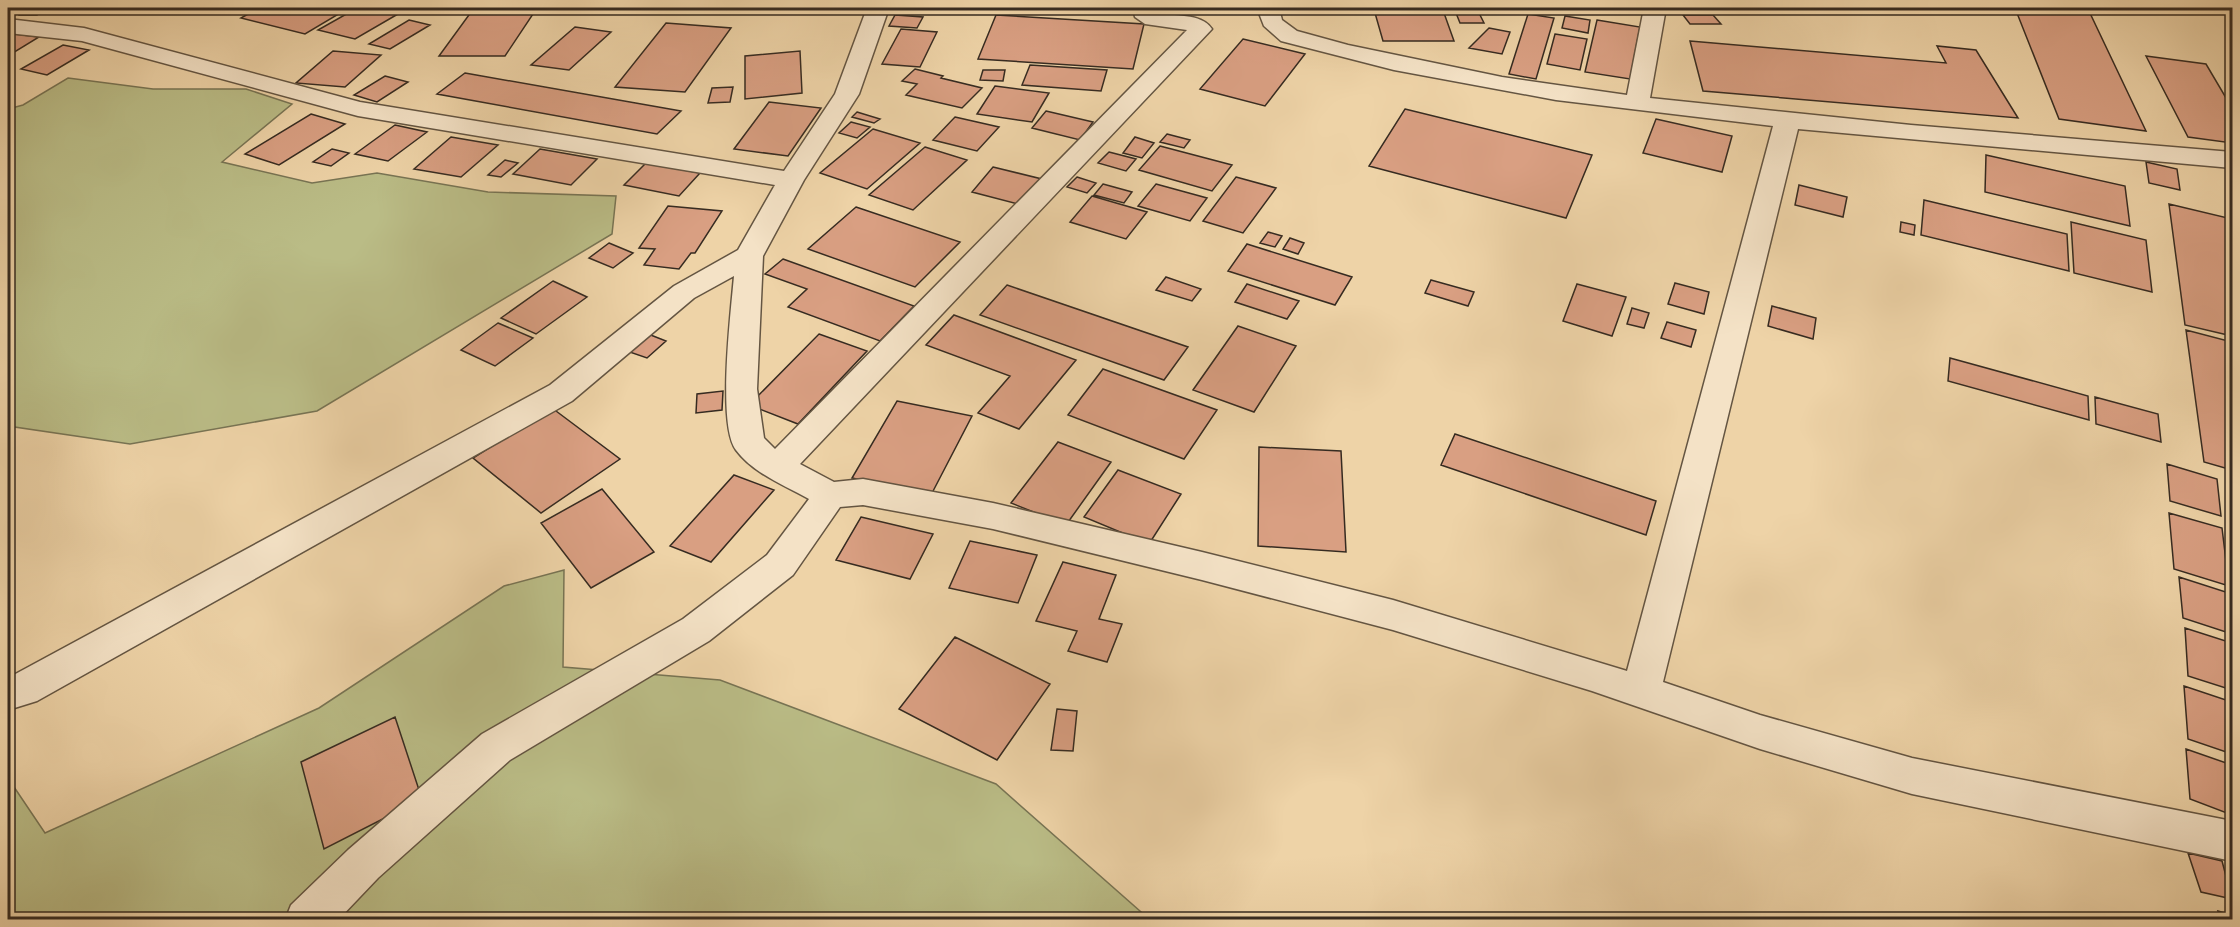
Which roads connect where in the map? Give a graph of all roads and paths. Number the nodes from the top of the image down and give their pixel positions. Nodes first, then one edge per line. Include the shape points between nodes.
1 (61, 8) edge
2 (878, 8) edge
3 (1144, 8) edge
4 (1268, 8) edge
5 (1655, 8) edge
6 (8, 26) edge
7 (32, 27) junction
8 (1637, 103) junction
9 (1787, 121) junction
10 (2232, 160) edge
11 (791, 180) junction
12 (749, 256) junction
13 (778, 466) junction
14 (830, 495) junction
15 (1641, 691) junction
16 (8, 694) edge
17 (2232, 841) edge
18 (307, 920) edge

1 - 7 street
2 - 11 street via 847,94
3 - 13 street via 1146,17 1154,21 1195,24 1201,28
4 - 8 street via 1276,29 1315,44 1475,80
5 - 8 street
6 - 7 street
7 - 11 street via 84,35 358,109
8 - 9 street
9 - 10 street
9 - 15 street
11 - 12 street
12 - 13 street via 741,389 748,443
12 - 16 street via 684,292 561,393
13 - 14 street
14 - 15 street via 863,492 981,514 1190,563 1393,615
14 - 18 street via 780,565 696,630 496,747 363,864
15 - 17 street via 1760,732 1912,776

